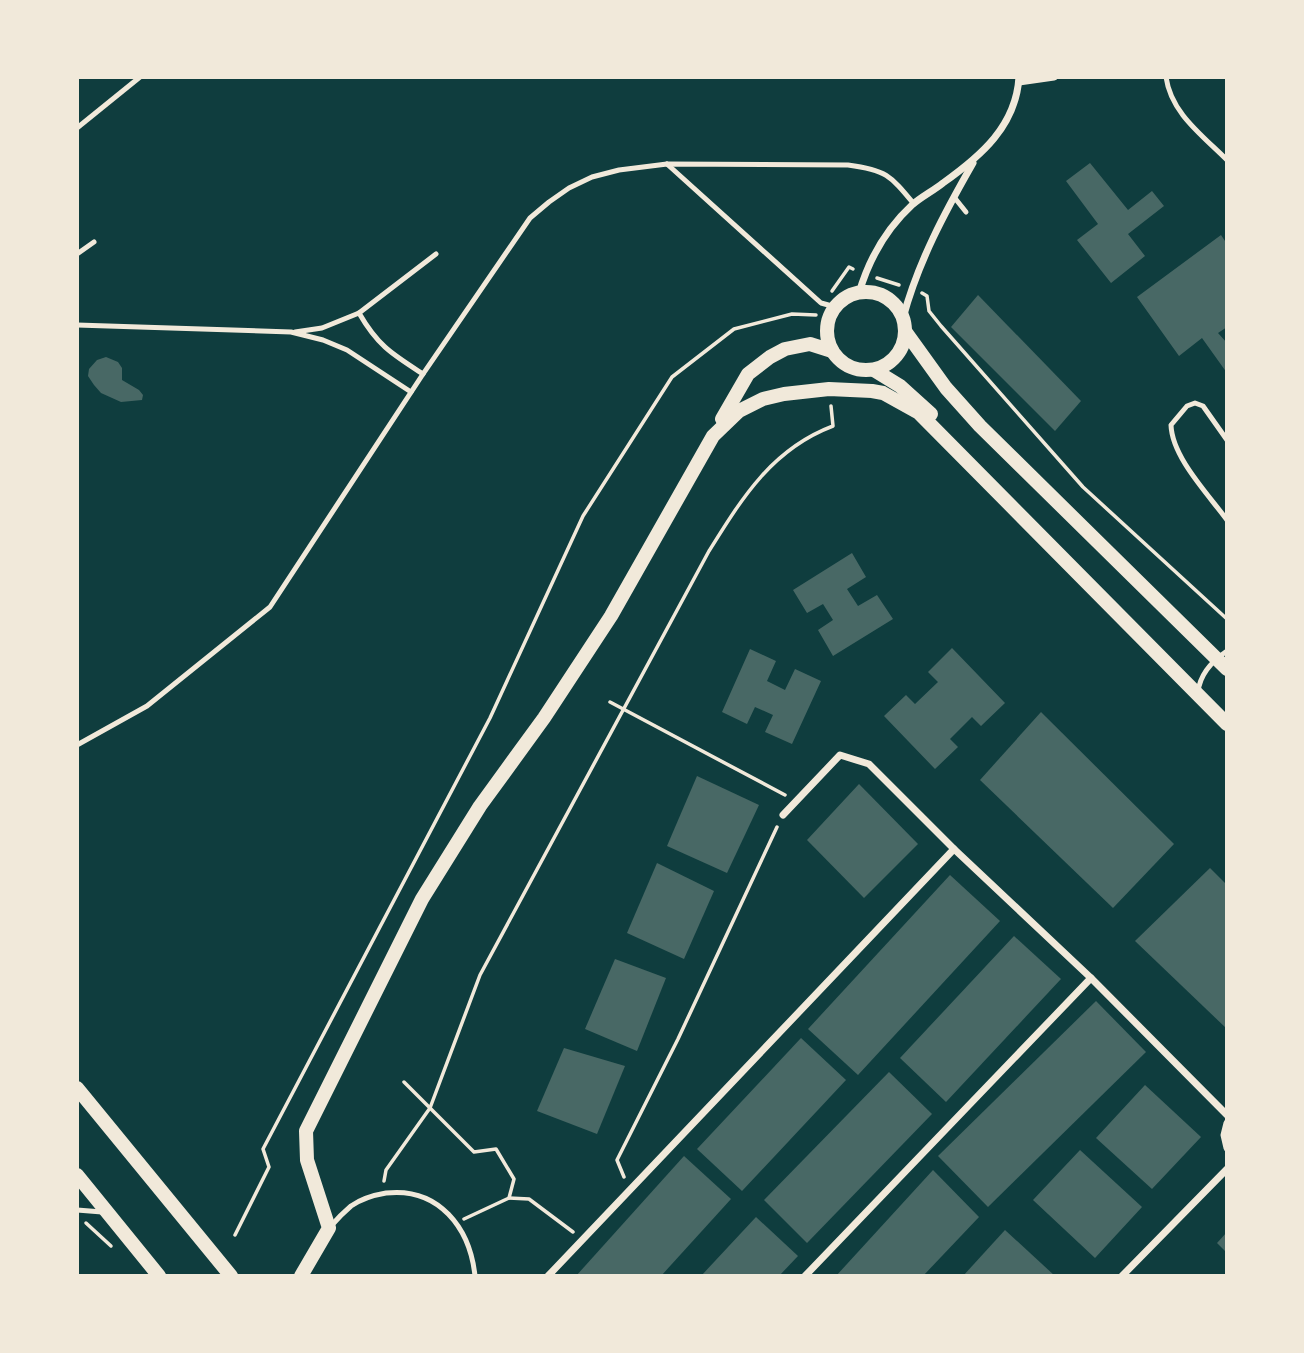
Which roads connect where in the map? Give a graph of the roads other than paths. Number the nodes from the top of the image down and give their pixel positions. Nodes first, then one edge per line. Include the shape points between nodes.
1 (140, 77) edge
2 (1054, 77) edge
3 (1166, 77) edge
4 (1019, 79) edge
5 (77, 128) edge
6 (975, 159) junction
7 (1227, 160) edge
8 (667, 164) junction
9 (954, 197) junction
10 (914, 204) junction
11 (966, 212) dead end
12 (94, 243) dead end
13 (77, 254) edge
14 (436, 254) dead end
15 (859, 293) junction
16 (838, 303) junction
17 (359, 313) junction
18 (904, 324) junction
19 (77, 325) edge
20 (292, 333) junction
21 (832, 351) junction
22 (874, 370) junction
23 (423, 374) junction
24 (411, 392) junction
25 (713, 436) junction
26 (1227, 440) edge
27 (1227, 520) edge
28 (1059, 555) junction
29 (1222, 655) edge
30 (1227, 669) edge
31 (1198, 694) junction
32 (1227, 724) edge
33 (77, 746) edge
34 (783, 815) road end
35 (954, 849) junction
36 (1091, 978) junction
37 (77, 1088) edge
38 (1227, 1115) edge
39 (1227, 1123) edge
40 (1227, 1148) edge
41 (1227, 1169) edge
42 (77, 1175) edge
43 (77, 1210) edge
44 (108, 1213) junction
45 (329, 1228) junction
46 (159, 1276) edge
47 (231, 1276) edge
48 (301, 1276) edge
49 (475, 1276) edge
50 (548, 1276) edge
51 (806, 1276) edge
52 (1122, 1276) edge

1 - 5 lane
2 - 4 street
3 - 7 lane via 1168,93 1182,115
4 - 6 street via 1008,121
6 - 9 street
6 - 10 street
8 - 10 lane via 865,167 893,179
8 - 16 lane via 821,303
8 - 23 lane via 592,177 569,188 530,218
9 - 11 lane
9 - 18 street via 912,285
10 - 15 street via 880,242
12 - 13 lane
14 - 17 lane
15 - 16 main road
15 - 18 main road via 885,297
16 - 21 main road via 827,331
17 - 20 lane via 322,328
17 - 23 lane via 375,340
18 - 22 main road via 904,342 893,360
18 - 29 main road via 946,388 979,426
19 - 20 lane
20 - 24 lane via 347,350
21 - 22 main road via 850,368
21 - 25 main road via 810,344 798,346 759,364 748,374
22 - 28 main road via 922,404
23 - 24 lane
24 - 33 lane via 270,607 147,706
25 - 28 main road via 739,411 763,399 829,389 883,393 919,413
25 - 45 main road via 611,615 422,899 306,1131 307,1160
26 - 27 lane via 1203,406 1195,403 1171,425 1171,439 1181,457
28 - 31 main road
29 - 30 main road
29 - 31 lane via 1199,681
31 - 32 main road
34 - 35 street via 840,755 869,764
35 - 36 street
35 - 50 street
36 - 38 street
36 - 51 street
37 - 47 main road
39 - 40 street
41 - 52 street
42 - 44 main road
43 - 44 lane
44 - 46 main road
45 - 48 main road
45 - 49 lane via 351,1206 373,1195 419,1195 438,1203 456,1223 466,1240

